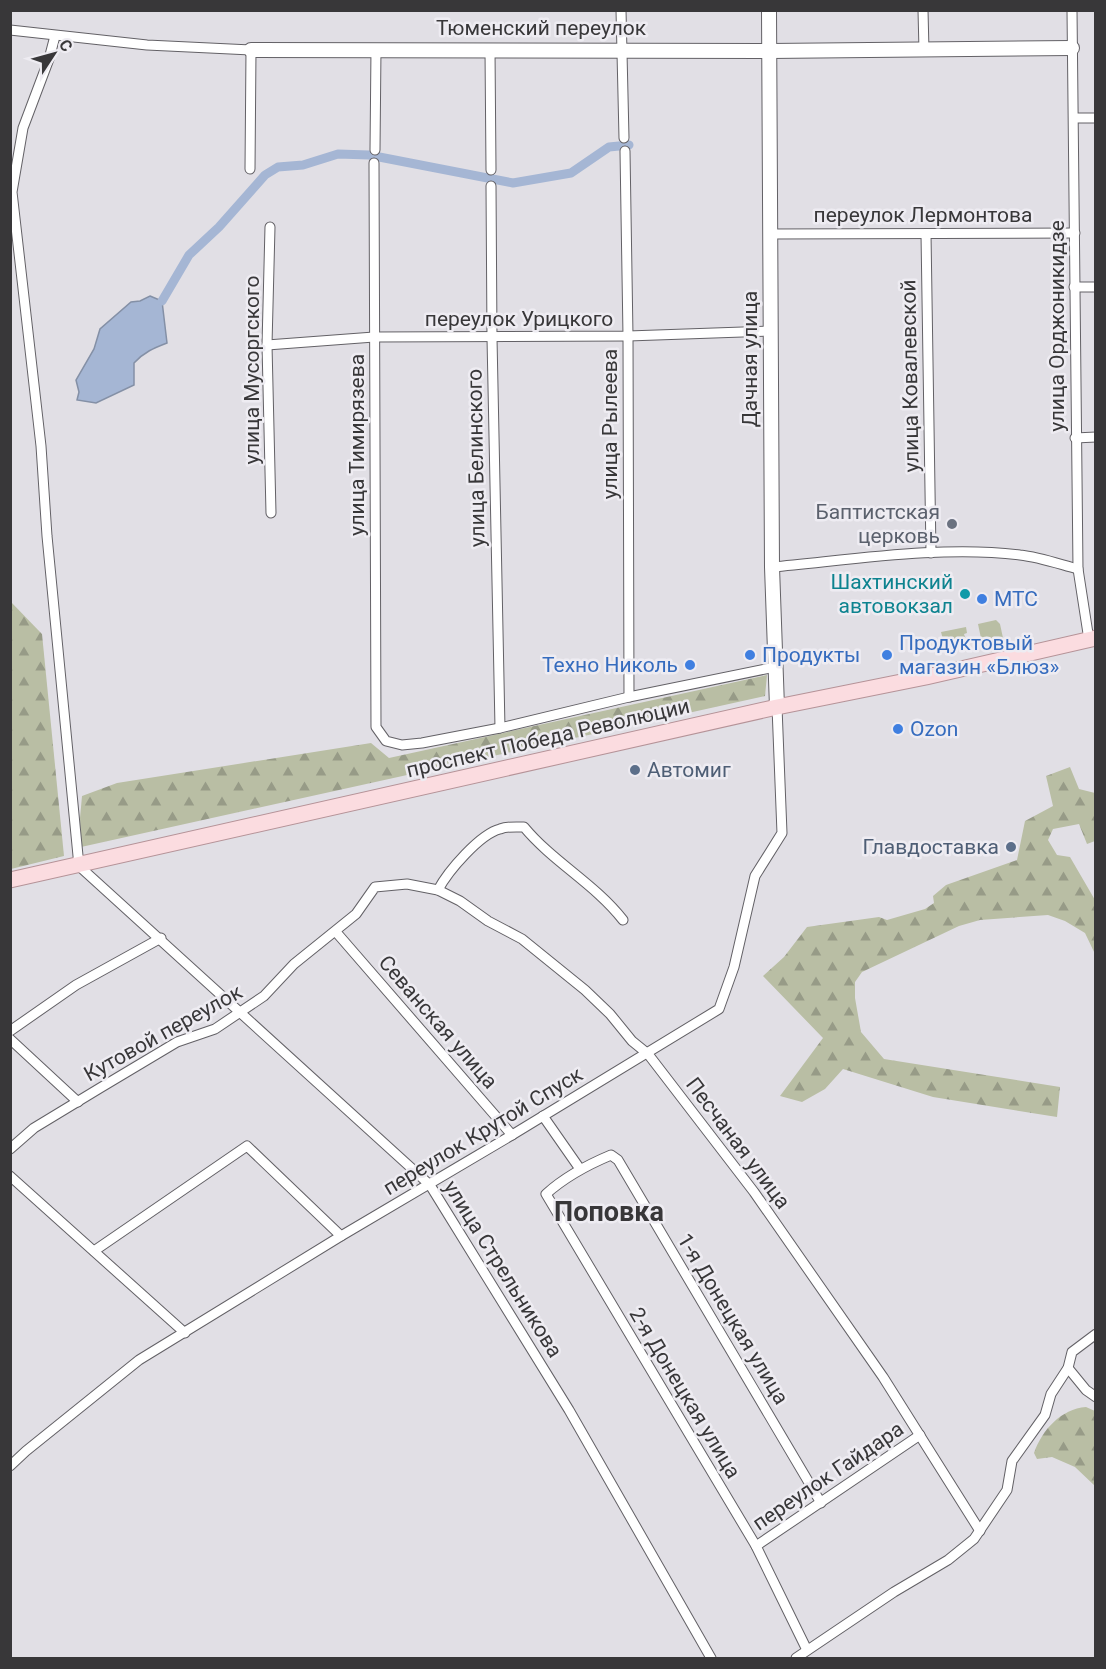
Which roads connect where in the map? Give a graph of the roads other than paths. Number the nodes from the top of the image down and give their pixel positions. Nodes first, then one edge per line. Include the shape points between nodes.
1 (621, 10) edge
2 (770, 10) edge
3 (923, 10) edge
4 (1072, 10) edge
5 (10, 30) edge
6 (55, 36) junction
7 (1072, 48) junction
8 (376, 49) junction
9 (621, 49) junction
10 (251, 50) junction
11 (490, 50) junction
12 (770, 51) junction
13 (924, 51) junction
14 (1074, 118) junction
15 (1095, 118) edge
16 (624, 138) dead end
17 (375, 150) dead end
18 (625, 151) dead end
19 (374, 164) dead end
20 (250, 169) dead end
21 (491, 170) dead end
22 (491, 186) dead end
23 (270, 228) dead end
24 (1075, 233) junction
25 (770, 234) junction
26 (926, 234) junction
27 (1074, 287) junction
28 (1095, 287) edge
29 (772, 331) junction
30 (628, 336) junction
31 (374, 337) junction
32 (492, 338) junction
33 (267, 345) junction
34 (1095, 437) edge
35 (1075, 438) junction
36 (271, 513) dead end
37 (931, 553) junction
38 (772, 567) junction
39 (1078, 569) junction
40 (1092, 639) edge
41 (775, 667) junction
42 (629, 697) junction
43 (777, 707) junction
44 (500, 728) junction
45 (79, 866) junction
46 (10, 880) edge
47 (375, 887) joint
48 (438, 890) junction
49 (623, 920) dead end
50 (336, 932) junction
51 (161, 938) junction
52 (241, 1012) junction
53 (10, 1031) edge
54 (10, 1039) edge
55 (648, 1054) junction
56 (78, 1102) junction
57 (543, 1116) junction
58 (512, 1135) junction
59 (10, 1149) edge
60 (580, 1169) junction
61 (10, 1176) edge
62 (430, 1185) junction
63 (341, 1236) junction
64 (94, 1251) junction
65 (185, 1333) junction
66 (1095, 1334) edge
67 (1068, 1368) junction
68 (1095, 1396) edge
69 (920, 1435) junction
70 (10, 1466) edge
71 (821, 1503) junction
72 (980, 1531) junction
73 (756, 1546) junction
74 (807, 1650) junction
75 (711, 1659) edge
76 (796, 1659) edge

1 - 9 street
2 - 12 street, Дачная улица
3 - 13 street
4 - 7 street, улица Орджоникидзе
5 - 6 street, Тюменский переулок
6 - 10 street, Тюменский переулок
6 - 45 street via 23,128 12,192 41,446
7 - 13 street, Тюменский переулок
7 - 14 street, улица Орджоникидзе
8 - 10 street, Тюменский переулок
8 - 11 street, Тюменский переулок
8 - 17 street
9 - 11 street, Тюменский переулок
9 - 12 street, Тюменский переулок
9 - 16 street
10 - 20 street
11 - 21 street
12 - 13 street, Тюменский переулок
12 - 25 street, Дачная улица
14 - 15 street
14 - 24 street, улица Орджоникидзе
18 - 30 street, улица Рылеева
19 - 31 street, улица Тимирязева
22 - 32 street, улица Белинского
23 - 33 street, улица Мусоргского
24 - 26 street, переулок Лермонтова
24 - 27 street, улица Орджоникидзе
25 - 26 street, переулок Лермонтова
25 - 29 street, Дачная улица
26 - 37 street, улица Ковалевской
27 - 28 street
27 - 35 street, улица Орджоникидзе
29 - 30 street, переулок Урицкого
29 - 38 street, Дачная улица
30 - 32 street, переулок Урицкого
30 - 42 street, улица Рылеева
31 - 32 street, переулок Урицкого
31 - 33 street, переулок Урицкого
31 - 44 street, улица Тимирязева via 376,727 386,741 402,745
32 - 44 street, улица Белинского
33 - 36 street, улица Мусоргского
34 - 35 street
35 - 39 street, улица Орджоникидзе
37 - 38 street
37 - 39 street via 1021,555
38 - 41 street, Дачная улица
39 - 40 street, улица Орджоникидзе
40 - 43 main road, проспект Победа Революции
41 - 42 street
41 - 43 street, Дачная улица
42 - 44 street
43 - 45 main road, проспект Победа Революции
43 - 55 street, переулок Крутой Спуск via 782,833 755,876 734,967 719,1009
45 - 46 main road, проспект Победа Революции
45 - 51 street, улица Стрельникова
47 - 48 street, Песчаная улица via 407,884
47 - 50 street, Кутовой переулок via 356,914
48 - 49 street via 454,865 485,837 501,828 524,827
48 - 55 street, Песчаная улица via 522,939 585,990
50 - 52 street, Кутовой переулок
50 - 58 street, Севанская улица
51 - 52 street, улица Стрельникова
51 - 53 street via 76,985
52 - 56 street, Кутовой переулок via 215,1029 177,1042
52 - 62 street, улица Стрельникова
54 - 56 street
55 - 57 street, переулок Крутой Спуск
55 - 69 street, Песчаная улица via 754,1192
56 - 59 street, Кутовой переулок via 34,1128
57 - 58 street, переулок Крутой Спуск
57 - 60 street
58 - 62 street, переулок Крутой Спуск
60 - 71 street, 1-я Донецкая улица via 611,1155 618,1160
60 - 73 street, 2-я Донецкая улица via 546,1194
61 - 64 street
62 - 63 street, переулок Крутой Спуск
62 - 75 street, улица Стрельникова via 569,1410
63 - 64 street via 247,1146
63 - 65 street, переулок Крутой Спуск
64 - 65 street
65 - 70 street, переулок Крутой Спуск via 139,1360
66 - 67 street via 1072,1352
67 - 68 street
67 - 72 street via 1045,1415 1012,1461 1007,1490
69 - 71 street, переулок Гайдара
69 - 72 street, Песчаная улица
71 - 73 street, переулок Гайдара
72 - 74 street via 948,1560
73 - 74 street, 2-я Донецкая улица
74 - 76 street

